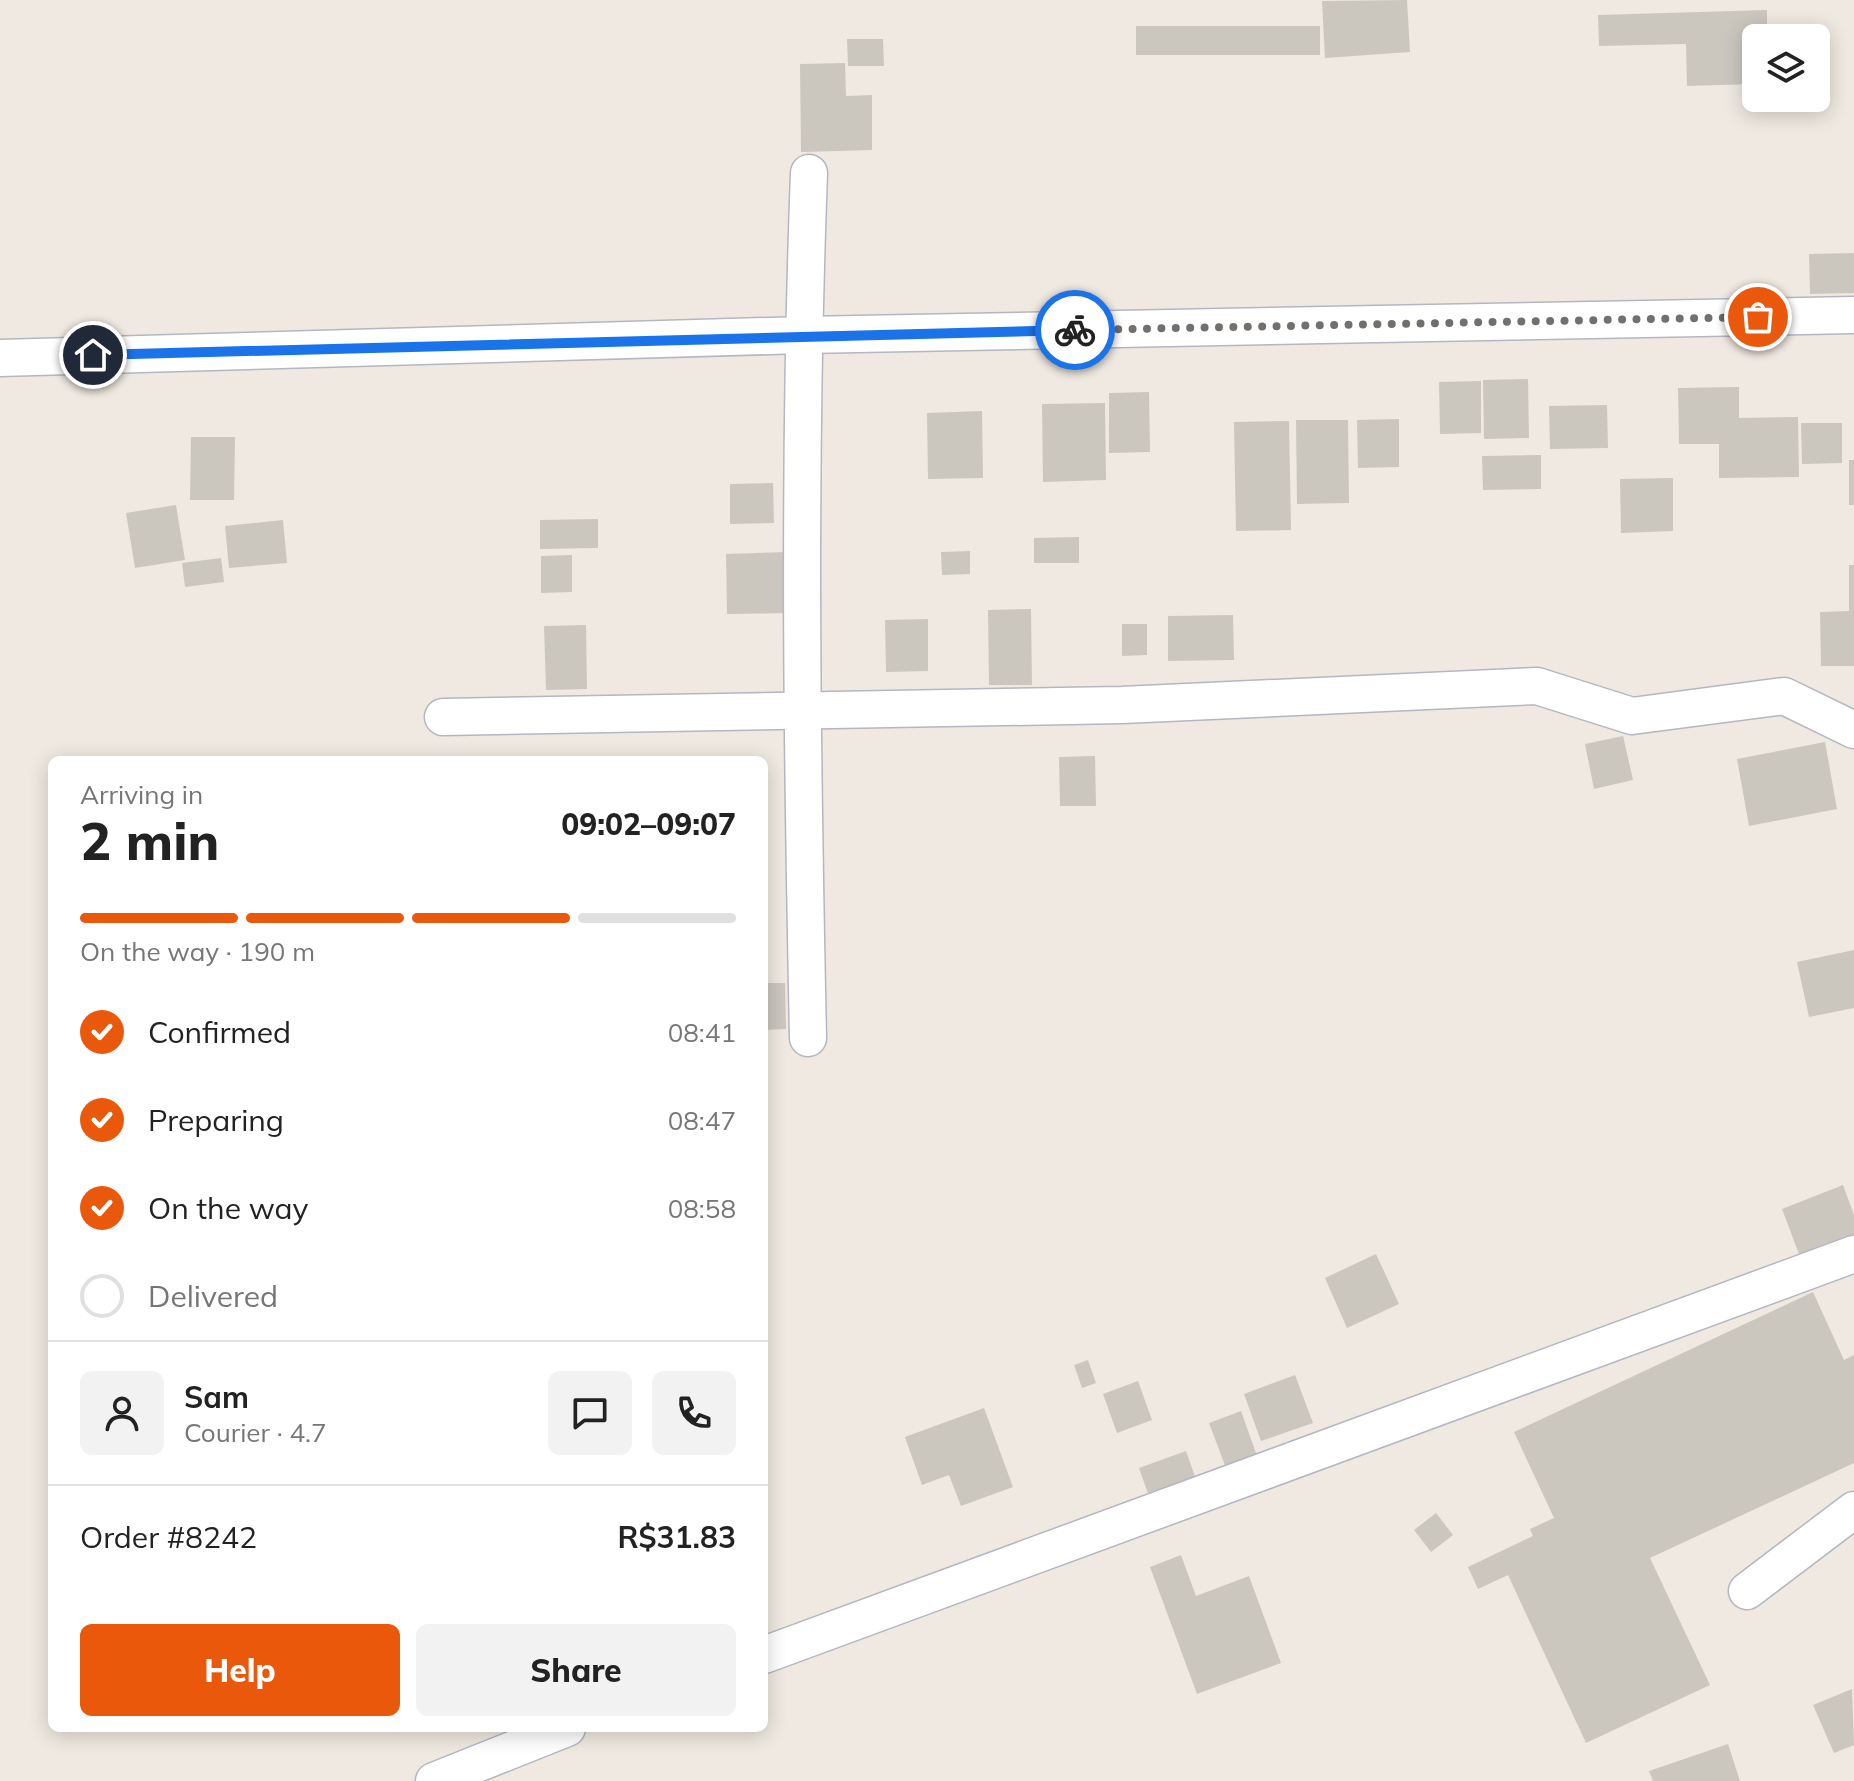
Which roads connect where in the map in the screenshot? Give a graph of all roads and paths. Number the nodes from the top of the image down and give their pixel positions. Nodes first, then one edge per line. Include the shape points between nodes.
1 (809, 173) dead end
2 (1854, 315) edge
3 (803, 335) junction
4 (0, 358) edge
5 (801, 710) junction
6 (443, 717) dead end
7 (1854, 730) edge
8 (808, 1038) dead end
9 (1854, 1254) edge
10 (1854, 1510) edge
11 (1747, 1591) dead end
12 (768, 1654) edge
13 (557, 1732) edge
14 (434, 1781) edge

1 - 3 street
2 - 3 street
3 - 4 street
3 - 5 street
5 - 6 street
5 - 7 street via 1122,705 1537,686 1632,716 1784,696
5 - 8 street
9 - 12 street
10 - 11 street
13 - 14 street

